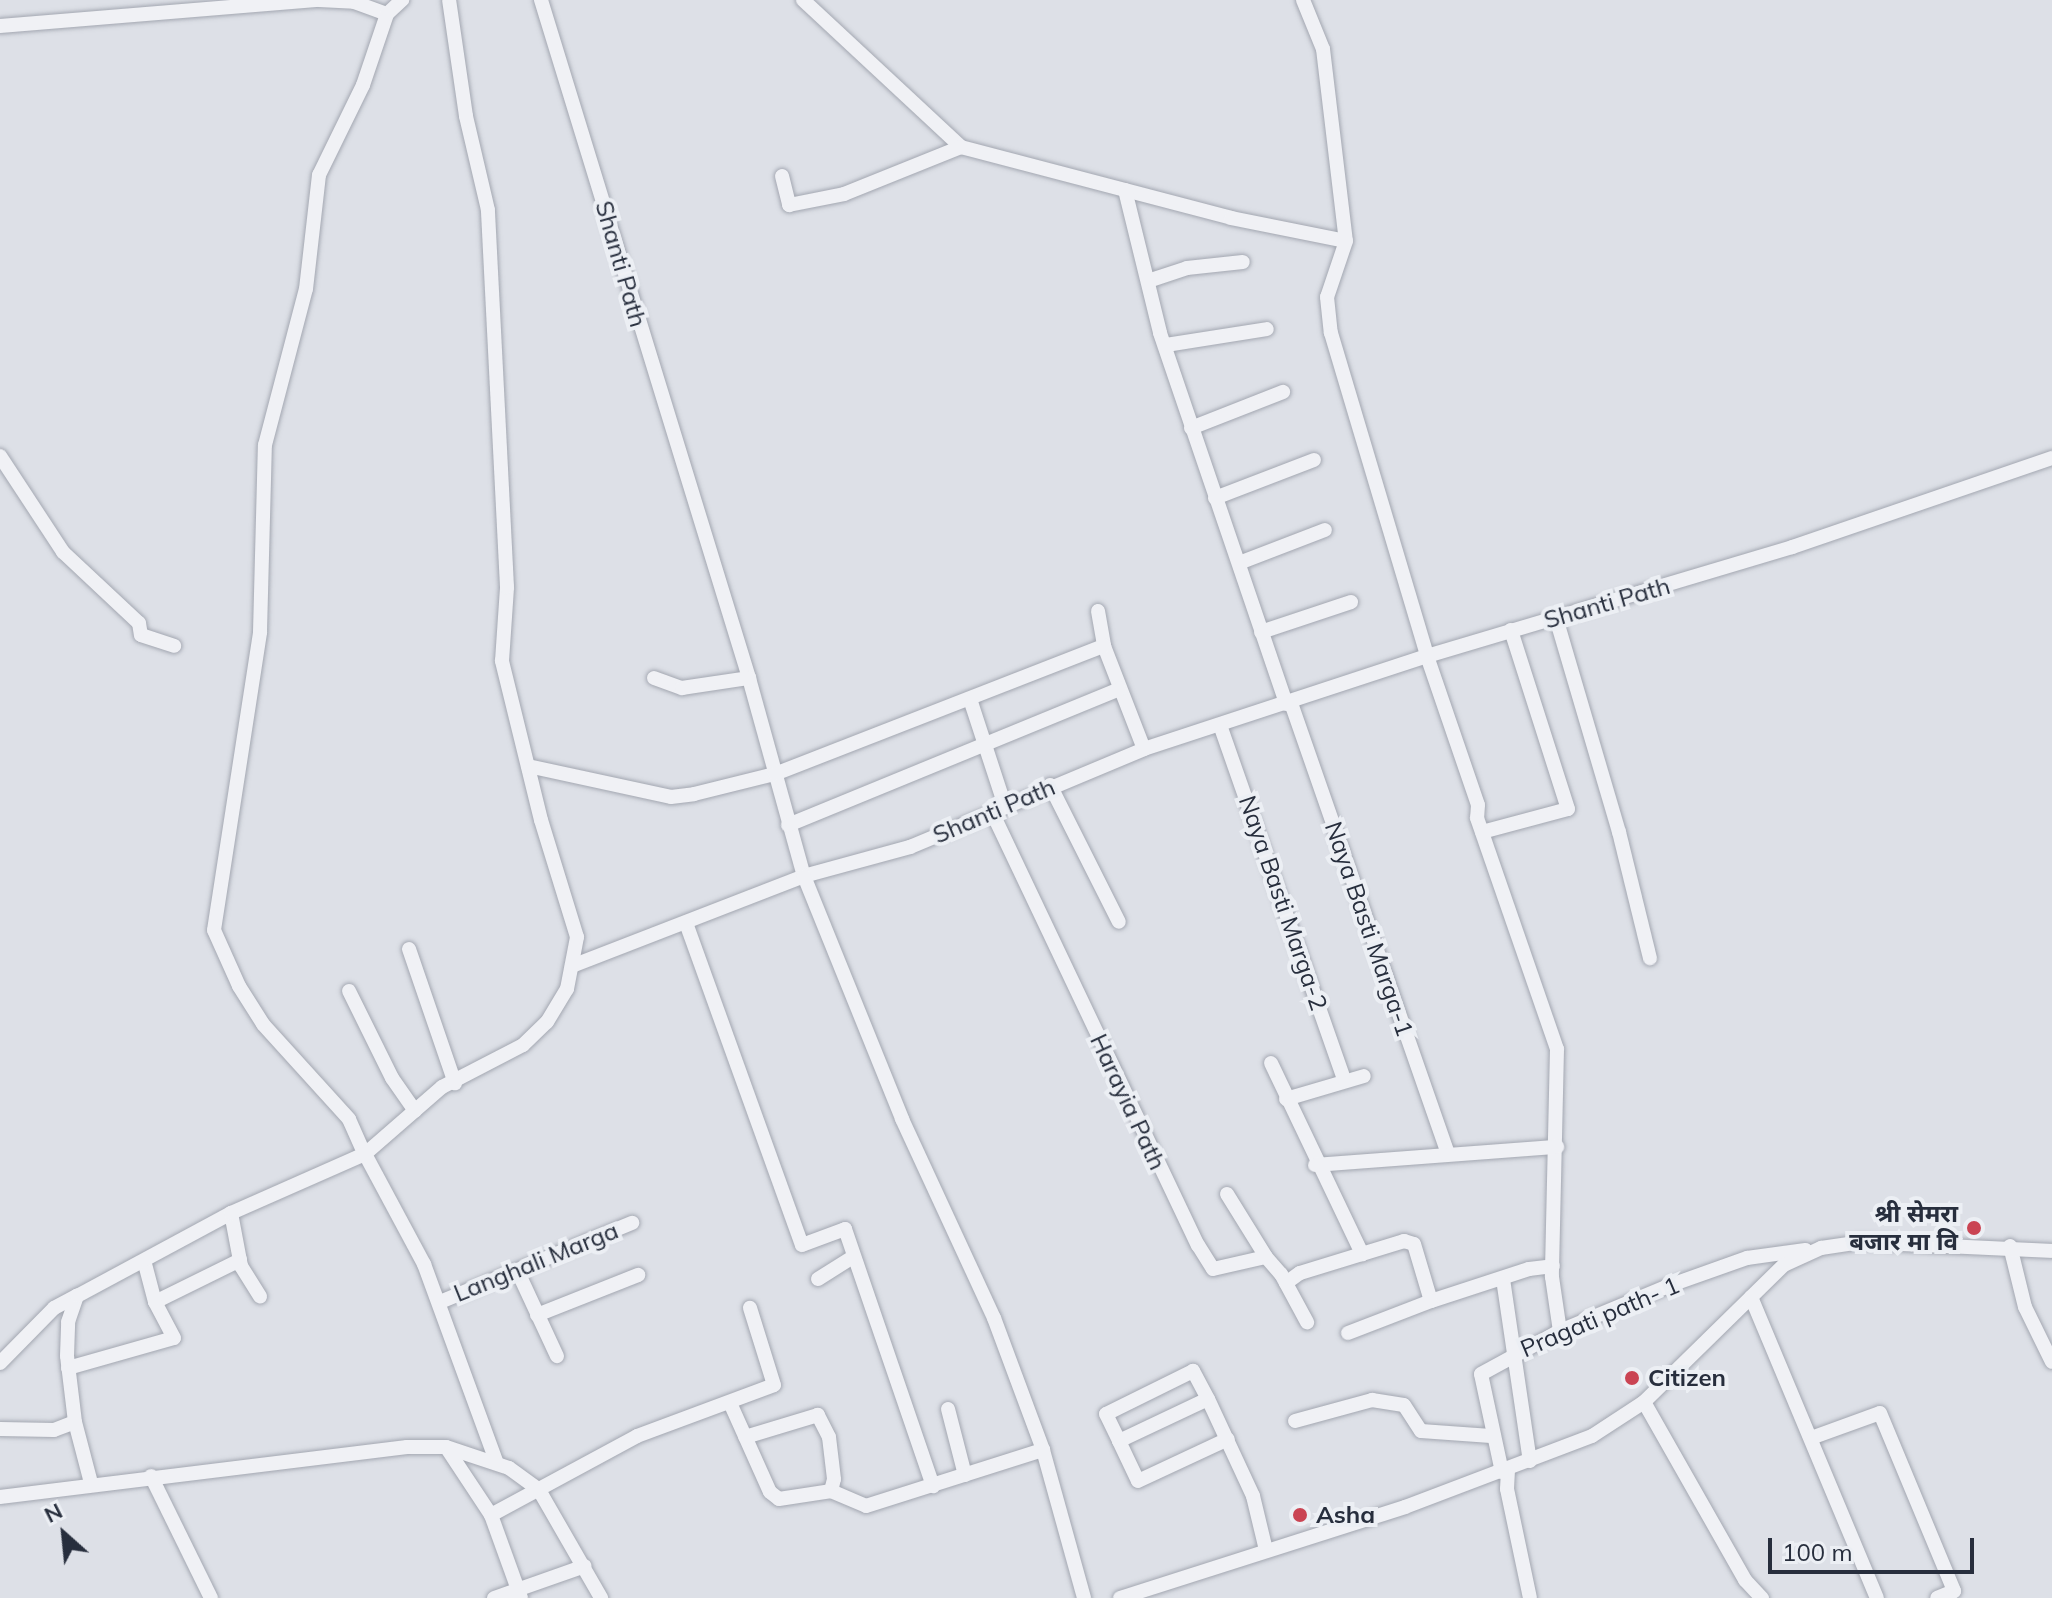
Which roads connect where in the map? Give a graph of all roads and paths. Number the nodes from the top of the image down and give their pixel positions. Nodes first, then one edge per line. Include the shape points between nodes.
1 (402, 0) edge
2 (449, 0) edge
3 (541, 0) edge
4 (803, 0) edge
5 (1303, 0) edge
6 (120, 7) edge
7 (387, 14) junction
8 (0, 26) edge
9 (961, 147) junction
10 (782, 176) dead end
11 (1125, 190) junction
12 (1346, 241) junction
13 (1243, 262) dead end
14 (1148, 281) junction
15 (1267, 329) dead end
16 (1166, 345) junction
17 (1283, 392) dead end
18 (1191, 428) junction
19 (0, 456) edge
20 (2052, 458) edge
21 (1314, 460) dead end
22 (1215, 498) junction
23 (1325, 530) dead end
24 (1239, 563) junction
25 (1351, 602) dead end
26 (1098, 611) dead end
27 (1556, 618) junction
28 (1511, 630) junction
29 (1261, 632) junction
30 (174, 646) dead end
31 (1104, 646) junction
32 (1427, 656) junction
33 (654, 678) dead end
34 (749, 678) junction
35 (1119, 689) junction
36 (970, 699) junction
37 (1288, 703) junction
38 (1220, 725) junction
39 (985, 745) junction
40 (1144, 749) junction
41 (528, 766) junction
42 (775, 774) junction
43 (1050, 785) junction
44 (999, 809) junction
45 (788, 825) junction
46 (1482, 832) junction
47 (804, 876) junction
48 (1119, 922) dead end
49 (686, 923) junction
50 (409, 949) dead end
51 (1650, 958) dead end
52 (572, 966) junction
53 (349, 991) dead end
54 (1271, 1063) dead end
55 (1364, 1076) dead end
56 (1345, 1081) junction
57 (455, 1083) junction
58 (1286, 1099) junction
59 (415, 1111) junction
60 (1557, 1147) junction
61 (365, 1154) junction
62 (1448, 1154) junction
63 (1315, 1165) junction
64 (1227, 1194) dead end
65 (231, 1213) junction
66 (632, 1223) dead end
67 (2010, 1246) junction
68 (1821, 1248) junction
69 (2052, 1251) edge
70 (1362, 1254) junction
71 (853, 1257) junction
72 (1266, 1257) junction
73 (144, 1260) junction
74 (240, 1260) junction
75 (1553, 1266) junction
76 (517, 1270) junction
77 (638, 1275) dead end
78 (818, 1279) dead end
79 (1503, 1279) junction
80 (1286, 1283) junction
81 (77, 1296) junction
82 (260, 1296) dead end
83 (1751, 1297) junction
84 (1431, 1301) junction
85 (155, 1302) junction
86 (440, 1302) junction
87 (750, 1308) dead end
88 (537, 1315) junction
89 (1307, 1322) dead end
90 (1560, 1331) junction
91 (1348, 1333) dead end
92 (1514, 1354) junction
93 (557, 1356) dead end
94 (2052, 1362) edge
95 (0, 1363) edge
96 (68, 1368) junction
97 (1208, 1399) junction
98 (1644, 1402) junction
99 (731, 1405) junction
100 (948, 1409) dead end
101 (1295, 1421) dead end
102 (75, 1422) junction
103 (0, 1429) edge
104 (1491, 1436) junction
105 (745, 1437) junction
106 (1811, 1438) junction
107 (1228, 1439) junction
108 (1119, 1441) junction
109 (446, 1447) junction
110 (1043, 1450) junction
111 (1530, 1461) junction
112 (497, 1463) junction
113 (1505, 1471) junction
114 (965, 1475) junction
115 (151, 1476) junction
116 (91, 1483) junction
117 (933, 1486) junction
118 (539, 1490) junction
119 (831, 1491) junction
120 (0, 1497) edge
121 (491, 1515) junction
122 (1266, 1550) junction
123 (585, 1566) junction
124 (520, 1594) edge
125 (211, 1598) edge
126 (494, 1598) edge
127 (601, 1598) edge
128 (1084, 1598) edge
129 (1120, 1598) edge
130 (1530, 1598) edge
131 (1762, 1598) edge
132 (1877, 1598) edge
133 (1937, 1598) edge

1 - 7 street
2 - 41 street via 466,116 488,210 507,587 502,661
3 - 34 street, Shanti Path
4 - 9 street
5 - 12 street via 1323,49
6 - 7 street via 319,0 354,2
6 - 8 street
7 - 61 street via 363,85 319,175 306,289 265,445 260,632 214,930 263,1024 349,1119
9 - 10 street via 844,194 789,205
9 - 11 street
11 - 12 street
11 - 14 street, Naya Basti Marga-1
12 - 32 street via 1327,297 1331,333
13 - 14 street via 1187,268
14 - 16 street, Naya Basti Marga-1
15 - 16 street
16 - 18 street, Naya Basti Marga-1
17 - 18 street
18 - 22 street, Naya Basti Marga-1
19 - 30 street via 63,552 139,623 141,635
20 - 27 street, Shanti Path via 1792,547
21 - 22 street
22 - 24 street, Naya Basti Marga-1
23 - 24 street
24 - 29 street, Naya Basti Marga-1
25 - 29 street
26 - 31 street
27 - 28 street, Shanti Path
27 - 51 street
28 - 32 street, Shanti Path
28 - 46 street via 1568,809
29 - 37 street, Naya Basti Marga-1
31 - 35 street
31 - 36 street
32 - 37 street, Shanti Path
32 - 46 street via 1478,805
33 - 34 street via 682,688
34 - 42 street, Shanti Path
35 - 39 street
35 - 40 street
36 - 39 street
36 - 42 street
37 - 38 street, Shanti Path
37 - 62 street, Naya Basti Marga-1
38 - 40 street, Shanti Path
38 - 56 street, Naya Basti Marga-2
39 - 44 street
39 - 45 street
40 - 43 street, Shanti Path
41 - 42 street via 671,797
41 - 52 street via 577,937
42 - 45 street, Shanti Path
43 - 44 street, Shanti Path
43 - 48 street
44 - 47 street, Shanti Path via 910,847
44 - 72 street, Harayia Path via 1198,1245 1213,1269
45 - 47 street, Shanti Path
46 - 60 street via 1557,1049
47 - 49 street
47 - 110 street via 902,1119 994,1318
49 - 52 street
49 - 71 street via 802,1245 845,1229
50 - 57 street
52 - 57 street via 567,989 547,1022 523,1045
53 - 59 street via 392,1078
54 - 58 street
55 - 56 street
56 - 58 street
57 - 59 street
58 - 63 street
59 - 61 street
60 - 62 street
60 - 75 street
61 - 65 street
61 - 86 street
62 - 63 street
63 - 70 street
64 - 72 street
65 - 73 street
65 - 74 street
66 - 76 street, Langhali Marga
67 - 68 street, Pragati path- 1 via 1861,1242
67 - 69 street, Pragati path- 1
67 - 94 street via 2025,1307
68 - 83 street via 1784,1265
68 - 90 street, Pragati path- 1 via 1747,1258
70 - 80 street via 1300,1273
70 - 84 street via 1404,1241 1414,1244
71 - 78 street
71 - 117 street
72 - 80 street
73 - 81 street
73 - 85 street
74 - 82 street
74 - 85 street
75 - 79 street
75 - 90 street
76 - 86 street, Langhali Marga
76 - 88 street
77 - 88 street
79 - 84 street
79 - 92 street
80 - 89 street
81 - 95 street via 54,1308
81 - 96 street via 68,1322
83 - 98 street
83 - 106 street
84 - 91 street
85 - 96 street via 174,1338
86 - 112 street
87 - 99 street via 774,1385
88 - 93 street
90 - 92 street, Pragati path- 1
92 - 104 street, Pragati path- 1 via 1479,1378
92 - 111 street
96 - 102 street
97 - 107 street
97 - 108 street
97 - 108 street via 1193,1371 1106,1414
98 - 111 street via 1592,1436
98 - 131 street via 1745,1580
99 - 105 street
99 - 118 street via 637,1436
100 - 114 street
101 - 104 street via 1373,1400 1404,1405 1421,1431
102 - 103 street via 54,1430
102 - 116 street
104 - 113 street, Pragati path- 1
105 - 119 street via 770,1492 779,1499
105 - 119 street via 818,1415 829,1437
106 - 132 street
106 - 133 street via 1880,1413 1954,1591
107 - 108 street via 1138,1481
107 - 122 street via 1253,1496
109 - 112 street
109 - 115 street
109 - 121 street
110 - 114 street
110 - 128 street
111 - 113 street
112 - 118 street
113 - 122 street
113 - 130 street, Pragati path- 1
114 - 117 street
115 - 116 street
115 - 125 street
116 - 120 street
117 - 119 street via 866,1506
118 - 121 street
118 - 123 street
121 - 124 street
122 - 129 street
123 - 124 street
123 - 127 street
124 - 126 street

